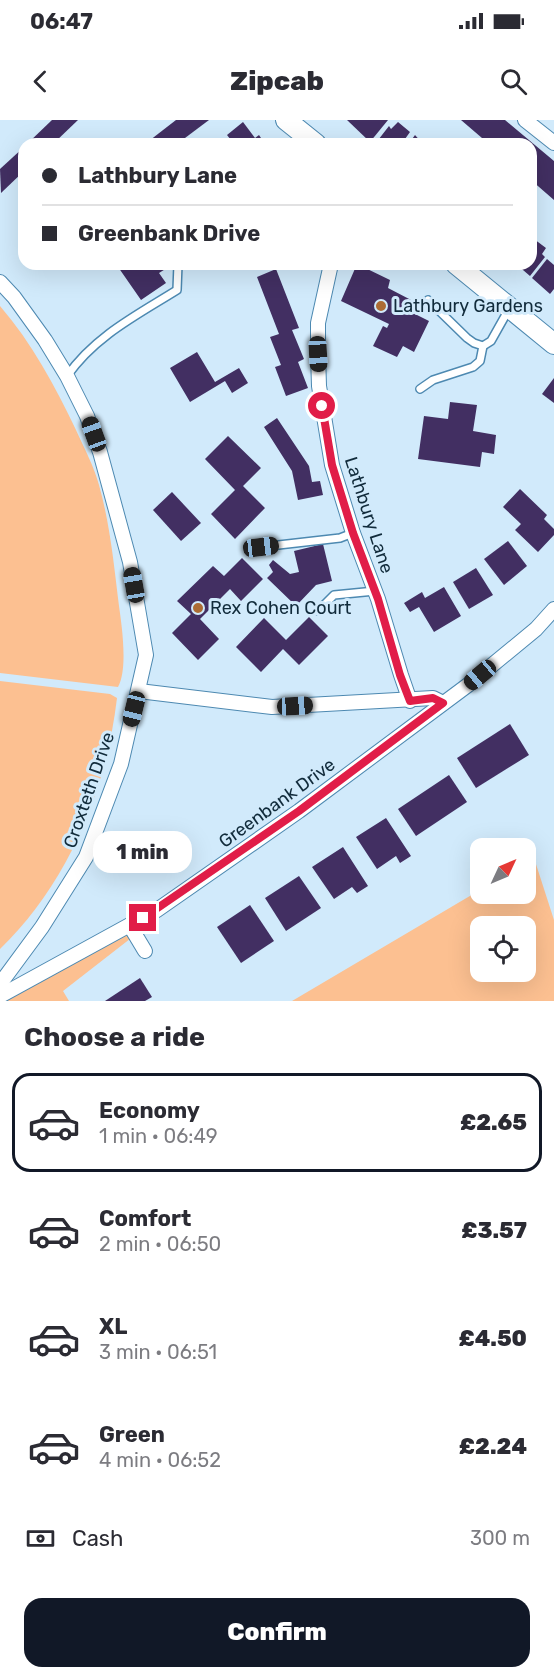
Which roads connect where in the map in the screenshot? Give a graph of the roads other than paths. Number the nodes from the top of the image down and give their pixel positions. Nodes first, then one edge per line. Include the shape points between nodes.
1 (286, 120) edge
2 (525, 120) edge
3 (308, 138) edge
4 (554, 144) edge
5 (178, 270) edge
6 (330, 270) edge
7 (463, 270) edge
8 (0, 282) edge
9 (428, 300) dead end
10 (509, 309) junction
11 (554, 344) edge
12 (483, 346) junction
13 (67, 376) junction
14 (420, 389) dead end
15 (353, 533) junction
16 (261, 547) dead end
17 (375, 591) junction
18 (554, 609) edge
19 (318, 611) dead end
20 (139, 691) junction
21 (410, 701) junction
22 (443, 703) junction
23 (130, 926) junction
24 (146, 951) dead end
25 (0, 984) edge
26 (0, 996) edge

1 - 3 main road
2 - 4 street
5 - 13 lane via 177,290 114,329 87,351
6 - 15 street, Lathbury Lane via 318,323 319,386 332,465
7 - 10 main road
8 - 13 street, Croxteth Drive
9 - 12 lane via 467,338
10 - 11 main road
10 - 12 lane via 491,341
12 - 14 lane via 480,361 473,367 433,380
13 - 20 street, Croxteth Drive via 100,453 130,562 146,655
15 - 16 lane
15 - 17 street, Lathbury Lane
17 - 19 lane via 334,595
17 - 21 street, Lathbury Lane
18 - 22 street, Greenbank Drive via 536,629
20 - 21 street via 272,707
20 - 25 street, Croxteth Drive via 121,764 86,857
21 - 22 street via 433,698
22 - 23 street, Greenbank Drive via 299,811
23 - 24 street
23 - 26 street, Greenbank Drive

